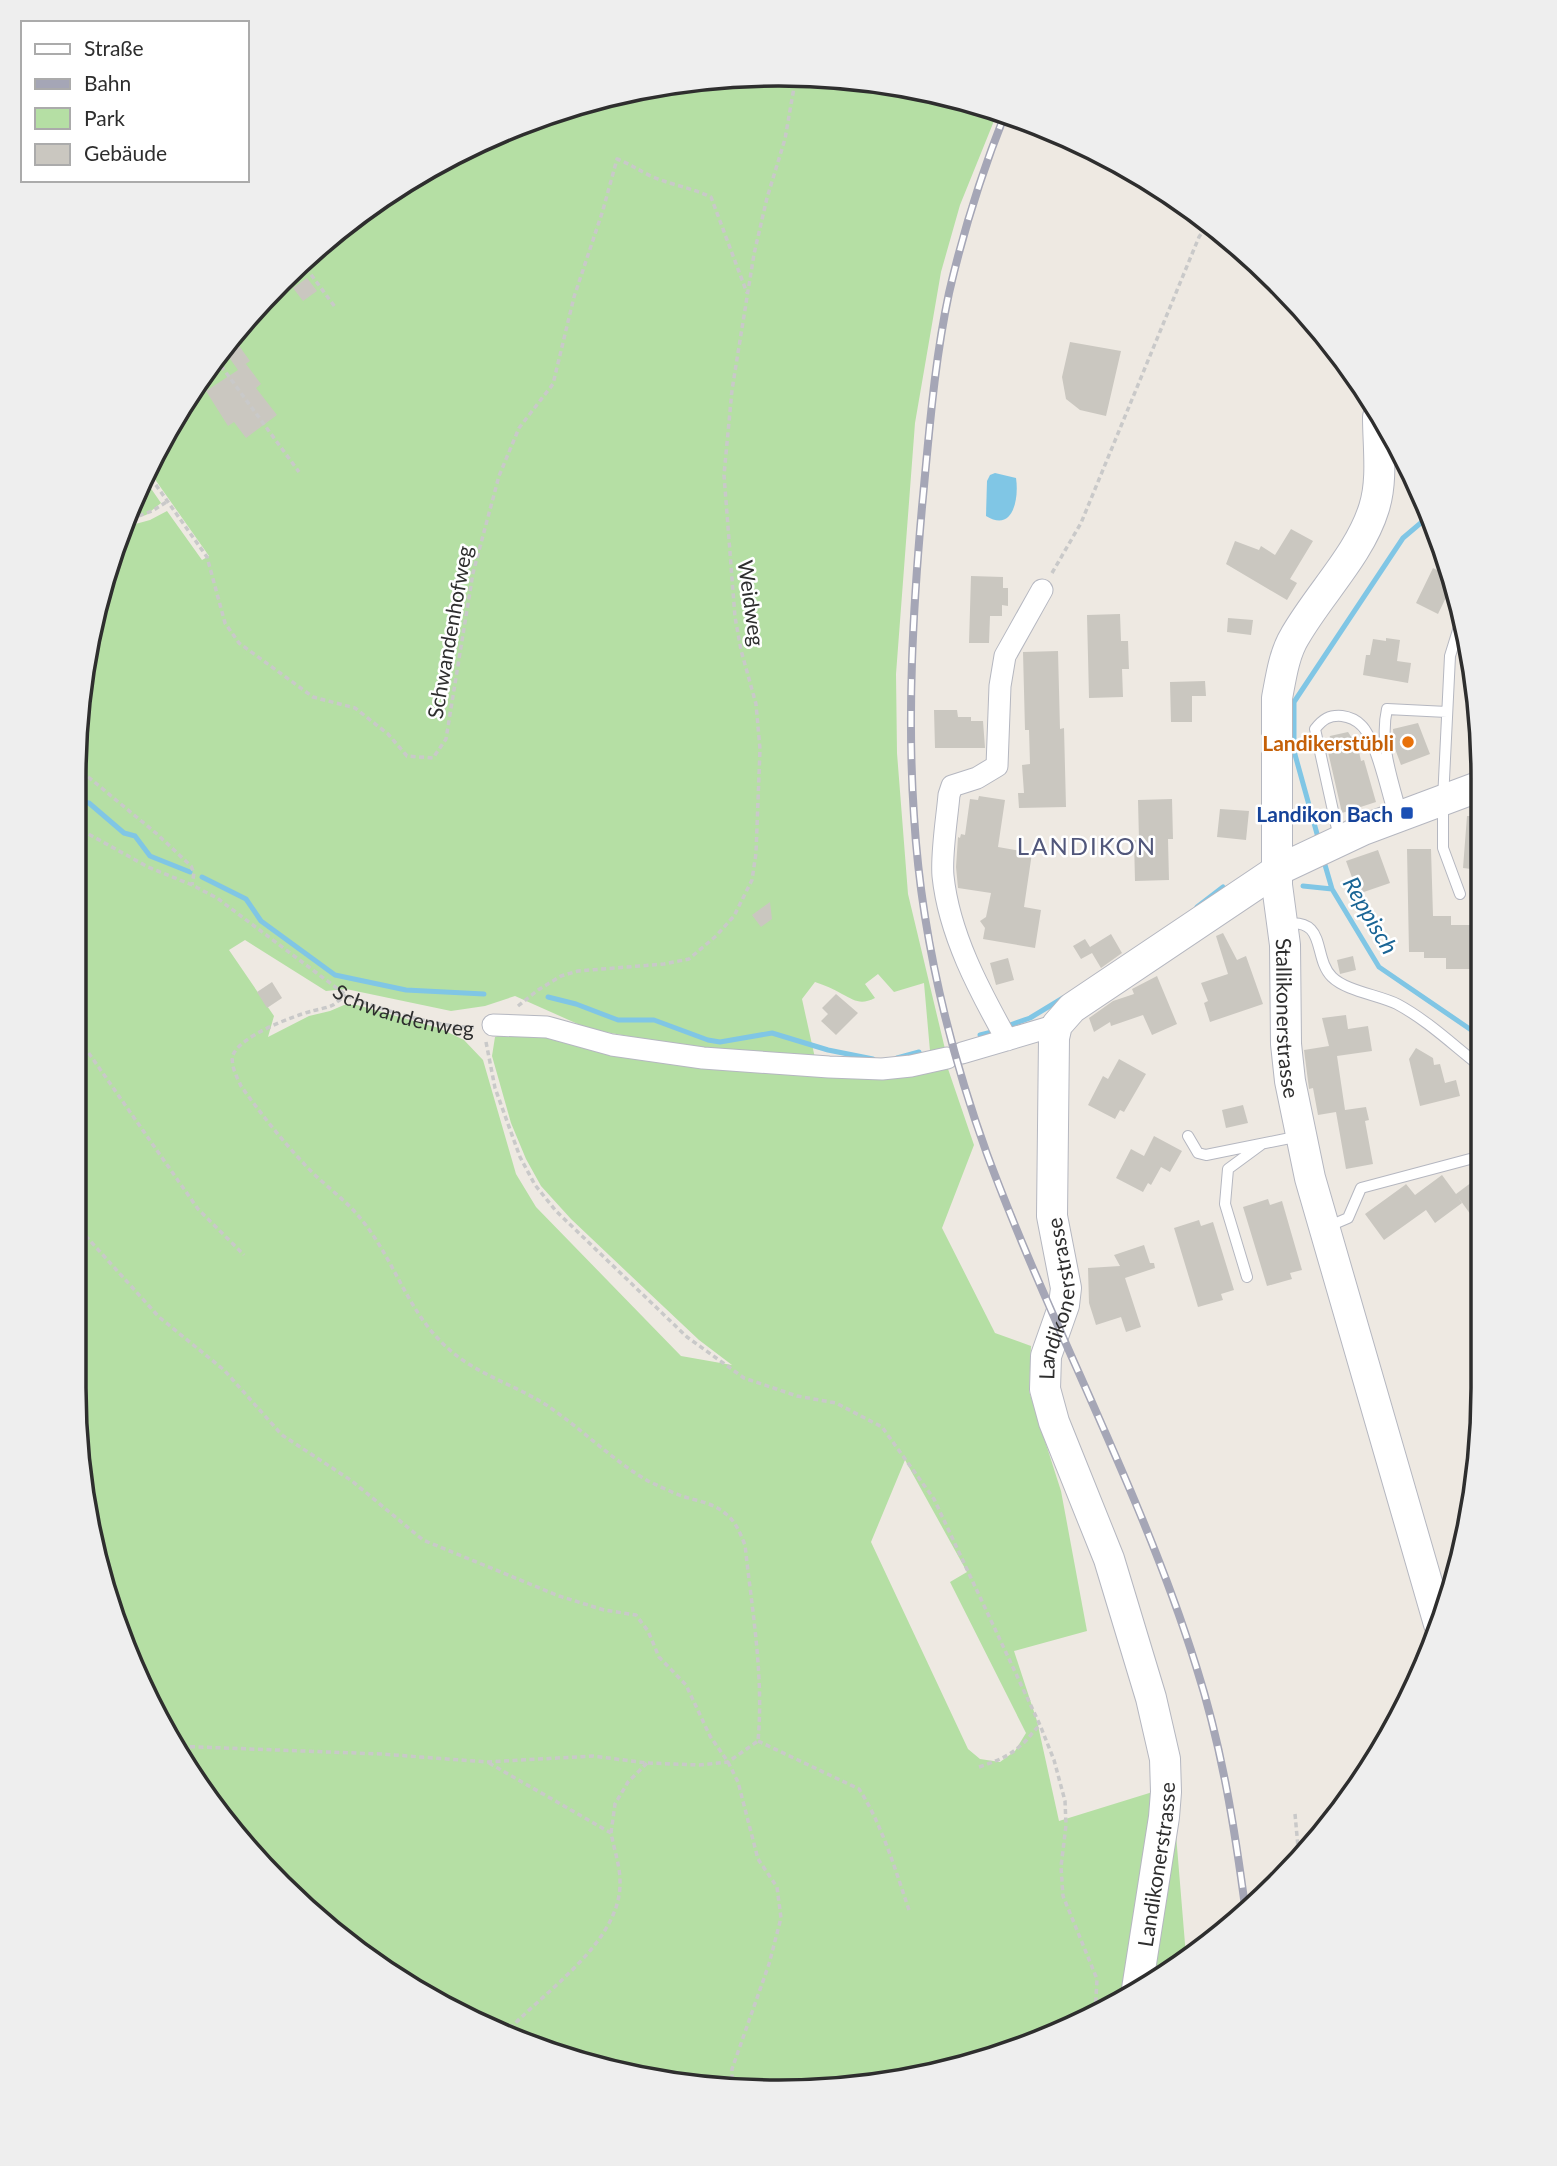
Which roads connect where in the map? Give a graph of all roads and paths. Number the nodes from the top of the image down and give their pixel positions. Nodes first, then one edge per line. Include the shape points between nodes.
1 (794, 86) edge
2 (1203, 231) edge
3 (308, 271) edge
4 (747, 295) junction
5 (335, 307) dead end
6 (222, 367) edge
7 (1378, 433) edge
8 (299, 472) dead end
9 (153, 481) edge
10 (168, 501) junction
11 (137, 517) edge
12 (1042, 590) joint
13 (1456, 636) edge
14 (1447, 712) junction
15 (86, 775) edge
16 (1471, 790) edge
17 (1443, 800) junction
18 (1398, 817) junction
19 (86, 833) edge
20 (1327, 846) junction
21 (1276, 871) junction
22 (192, 885) junction
23 (1460, 894) dead end
24 (1282, 924) junction
25 (538, 990) dead end
26 (346, 995) junction
27 (493, 1025) joint
28 (1057, 1025) junction
29 (1007, 1040) junction
30 (86, 1049) edge
31 (1471, 1059) edge
32 (489, 1064) dead end
33 (1188, 1136) dead end
34 (1300, 1136) junction
35 (1262, 1144) junction
36 (1470, 1159) dead end
37 (1324, 1228) junction
38 (86, 1236) edge
39 (244, 1255) dead end
40 (1247, 1278) dead end
41 (1434, 1608) edge
42 (1040, 1725) junction
43 (758, 1741) junction
44 (187, 1747) edge
45 (487, 1762) junction
46 (728, 1762) junction
47 (647, 1763) junction
48 (979, 1767) dead end
49 (1295, 1814) dead end
50 (611, 1833) junction
51 (1298, 1845) edge
52 (910, 1913) dead end
53 (1139, 1979) edge
54 (1096, 2003) edge
55 (512, 2027) edge
56 (732, 2079) edge

1 - 4 path, Weidweg
2 - 12 path via 1081,523
3 - 5 path
4 - 10 path, Schwandenhofweg via 711,197 652,177 617,159 574,297 553,384 519,428 499,476 473,573 446,739 433,758 407,756 355,708 313,697 239,643 225,623 207,557
4 - 25 path, Weidweg via 724,475 735,617 756,704 760,749 752,880 734,916 689,958 578,971
6 - 8 path
7 - 21 street, Stallikonerstrasse via 1374,507 1356,545 1294,637 1283,667 1277,698
9 - 10 path
10 - 11 path
12 - 29 street via 1004,656 998,765 952,786 949,795 943,874 951,916 981,993
13 - 14 lane via 1450,656
14 - 17 lane
14 - 18 lane via 1387,709 1383,727
15 - 22 path via 191,866
16 - 17 street
17 - 18 street
17 - 23 lane via 1443,848
18 - 20 street
18 - 20 lane via 1363,726 1349,717 1332,715 1315,729
19 - 22 path, Schwandenweg
20 - 21 street
21 - 24 street, Stallikonerstrasse
21 - 28 street via 1072,1008
22 - 26 path, Schwandenweg via 247,919
24 - 31 lane via 1298,922 1312,930 1327,970 1339,983 1413,1013
24 - 34 street, Stallikonerstrasse via 1286,1044
26 - 27 path, Schwandenweg via 463,1028
26 - 43 path via 332,1006 279,1022 237,1048 232,1057 241,1086 308,1168 360,1217 380,1244 412,1307 447,1348 528,1393 650,1482 712,1504 737,1526 745,1545 759,1677
27 - 29 street, Schwandenweg via 547,1027 612,1045 703,1058 882,1069 955,1056
28 - 29 street, Schwandenweg
28 - 53 street, Landikonerstrasse via 1052,1216 1066,1288 1046,1356 1045,1389 1109,1559 1152,1698 1165,1759 1164,1818
30 - 39 path via 198,1209
32 - 42 path via 506,1123 535,1185 687,1337 744,1378 836,1403 881,1427 934,1499
33 - 35 lane via 1198,1153 1206,1155
34 - 35 lane
34 - 37 street, Stallikonerstrasse
35 - 40 lane via 1228,1169 1225,1204
36 - 37 lane via 1361,1188 1348,1218
37 - 41 street, Stallikonerstrasse
38 - 46 path via 159,1317 224,1370 282,1435 352,1481 423,1540 559,1596 636,1615 659,1657 686,1685 709,1736
42 - 48 path via 1006,1757
42 - 54 path via 1065,1801 1063,1896 1097,1979
43 - 46 path
43 - 52 path via 859,1789 894,1864
44 - 45 path
45 - 47 path via 593,1756
45 - 50 path
46 - 47 path via 699,1766
46 - 56 path via 758,1859 777,1887 781,1918
47 - 50 path via 615,1804
49 - 51 path
50 - 55 path via 620,1882 616,1907 603,1933 583,1960

